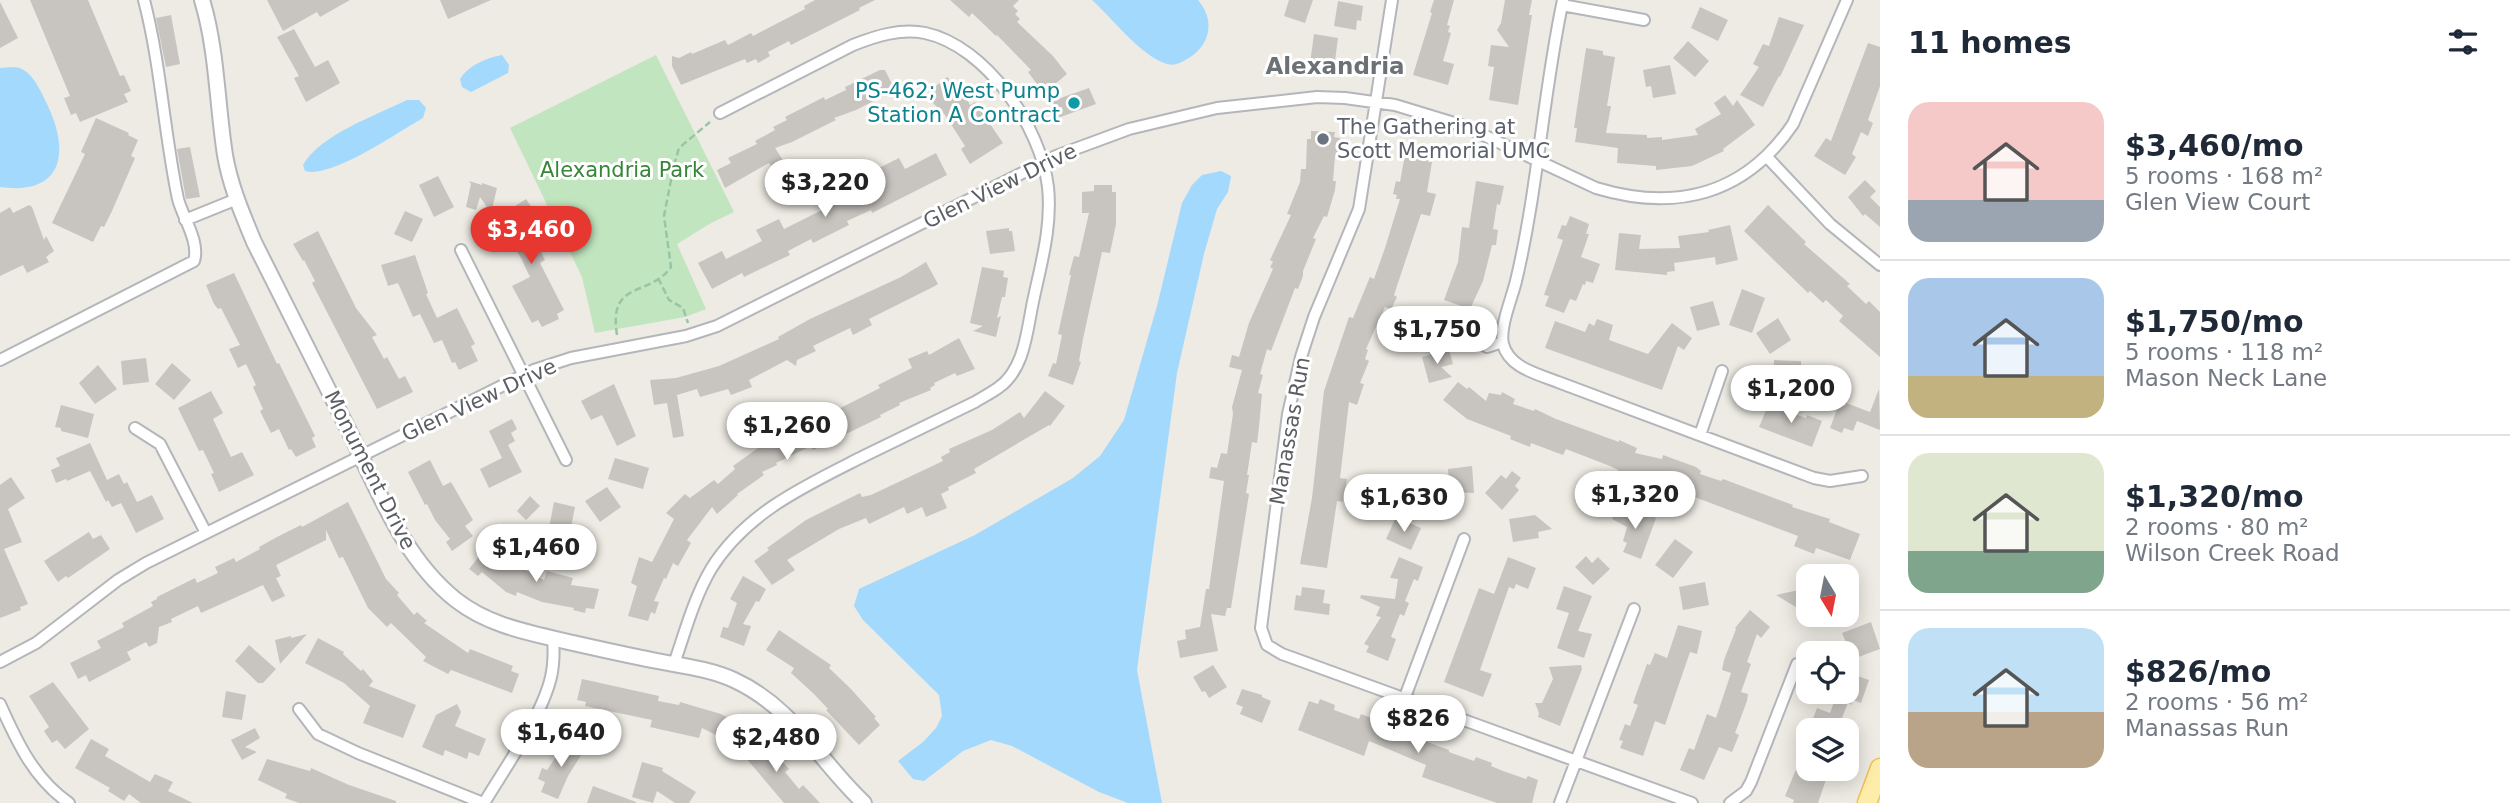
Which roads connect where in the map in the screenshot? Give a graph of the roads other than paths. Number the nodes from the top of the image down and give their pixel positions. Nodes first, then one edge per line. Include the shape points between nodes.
1 (144, 0) edge
2 (202, 0) edge
3 (1392, 0) edge
4 (1847, 0) edge
5 (1562, 2) edge
6 (1644, 20) dead end
7 (1378, 101) junction
8 (720, 113) road end
9 (1767, 157) junction
10 (1537, 160) junction
11 (1042, 162) junction
12 (237, 199) junction
13 (185, 220) junction
14 (461, 250) dead end
15 (1880, 265) edge
16 (1502, 342) junction
17 (1487, 346) dead end
18 (0, 360) edge
19 (1723, 371) dead end
20 (524, 375) junction
21 (135, 428) dead end
22 (1700, 436) junction
23 (361, 456) junction
24 (566, 460) dead end
25 (1862, 476) dead end
26 (206, 533) junction
27 (1464, 539) dead end
28 (1634, 609) dead end
29 (553, 638) junction
30 (1267, 645) junction
31 (1257, 652) dead end
32 (0, 662) edge
33 (674, 664) junction
34 (1796, 667) edge
35 (1405, 697) junction
36 (0, 704) edge
37 (299, 709) dead end
38 (1576, 761) junction
39 (1880, 768) edge
40 (69, 803) edge
41 (484, 803) edge
42 (864, 803) edge
43 (1560, 803) edge
44 (1692, 803) edge
45 (1730, 803) edge
46 (1867, 803) edge

1 - 13 street
2 - 12 street, Monument Drive via 226,157
3 - 7 street, Manassas Run
4 - 9 street, Glen View Drive via 1793,124
5 - 6 street
5 - 10 street
7 - 10 street, Glen View Drive via 1464,126
7 - 11 street, Glen View Drive via 1317,97 1217,108 1129,129
7 - 30 street, Manassas Run via 1359,209 1314,317 1291,398 1264,594 1261,628
8 - 11 street via 853,45 895,32 923,33 945,39 974,56 1023,118
9 - 10 street, Glen View Drive via 1722,187 1658,199 1596,188
9 - 15 street via 1830,224
10 - 16 street
11 - 20 street, Glen View Drive via 741,316 693,334 571,358
11 - 33 street via 1048,184 1048,229 1021,357 1012,373 999,388 975,402 799,489 765,511 711,569
12 - 13 street
12 - 23 street, Monument Drive
13 - 18 street via 195,248 194,261
14 - 20 street
16 - 17 street
16 - 22 street via 1521,367
19 - 22 street
20 - 23 street, Glen View Drive
20 - 24 street
21 - 26 street via 160,444
22 - 25 street via 1814,478 1830,481
23 - 26 street, Glen View Drive
23 - 29 street, Monument Drive via 407,545 439,585 480,615
26 - 32 street, Glen View Drive via 118,580 36,643
27 - 35 street
28 - 38 street
29 - 33 street, Monument Drive
29 - 41 street via 551,679 521,742
30 - 31 street
30 - 35 street
33 - 42 street, Monument Drive via 710,671 760,694 791,720
34 - 45 street via 1751,782
35 - 38 street
36 - 40 street via 35,771
37 - 41 street via 318,734
38 - 43 street
38 - 44 street
39 - 46 main road

